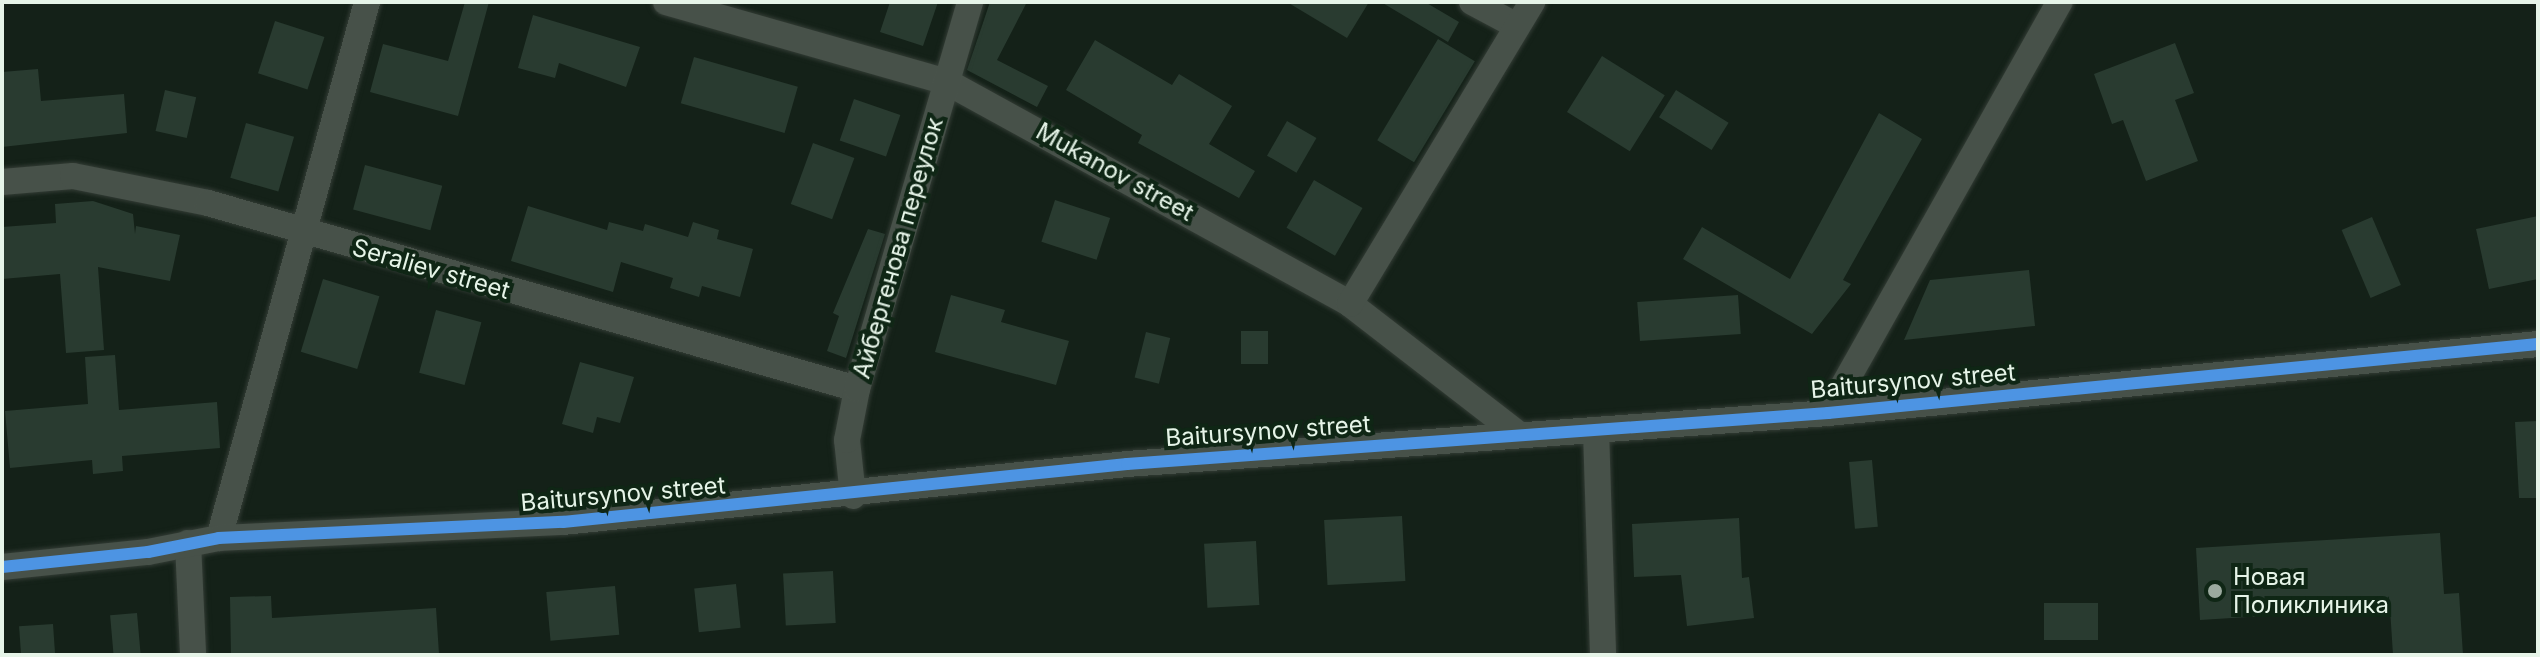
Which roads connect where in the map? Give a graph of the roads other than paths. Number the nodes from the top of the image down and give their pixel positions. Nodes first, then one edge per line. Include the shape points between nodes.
1 (367, 2) edge
2 (666, 2) edge
3 (970, 2) edge
4 (1472, 2) edge
5 (1532, 2) edge
6 (2060, 2) edge
7 (1517, 26) junction
8 (947, 82) junction
9 (2, 182) edge
10 (303, 233) junction
11 (1350, 304) junction
12 (2538, 344) edge
13 (857, 389) junction
14 (1828, 413) junction
15 (1596, 430) junction
16 (1518, 434) junction
17 (853, 496) junction
18 (219, 538) junction
19 (188, 543) junction
20 (2, 567) edge
21 (193, 655) edge
22 (1603, 655) edge

1 - 10 street
2 - 8 street, Mukanov street
3 - 8 street, Айбергенова переулок
4 - 7 street
5 - 7 street
6 - 14 street
7 - 11 street
8 - 11 street, Mukanov street
8 - 13 street, Айбергенова переулок
9 - 10 street, Seraliev street via 111,180
10 - 13 street, Seraliev street
10 - 18 street
11 - 16 street, Mukanov street
12 - 14 street, Baitursynov street
13 - 17 street, Айбергенова переулок via 847,440
14 - 15 street, Baitursynov street
15 - 16 street, Baitursynov street
15 - 22 street
16 - 17 street, Baitursynov street via 1085,468
17 - 18 street, Baitursynov street via 563,522
18 - 19 street, Baitursynov street
19 - 20 street, Baitursynov street
19 - 21 street

